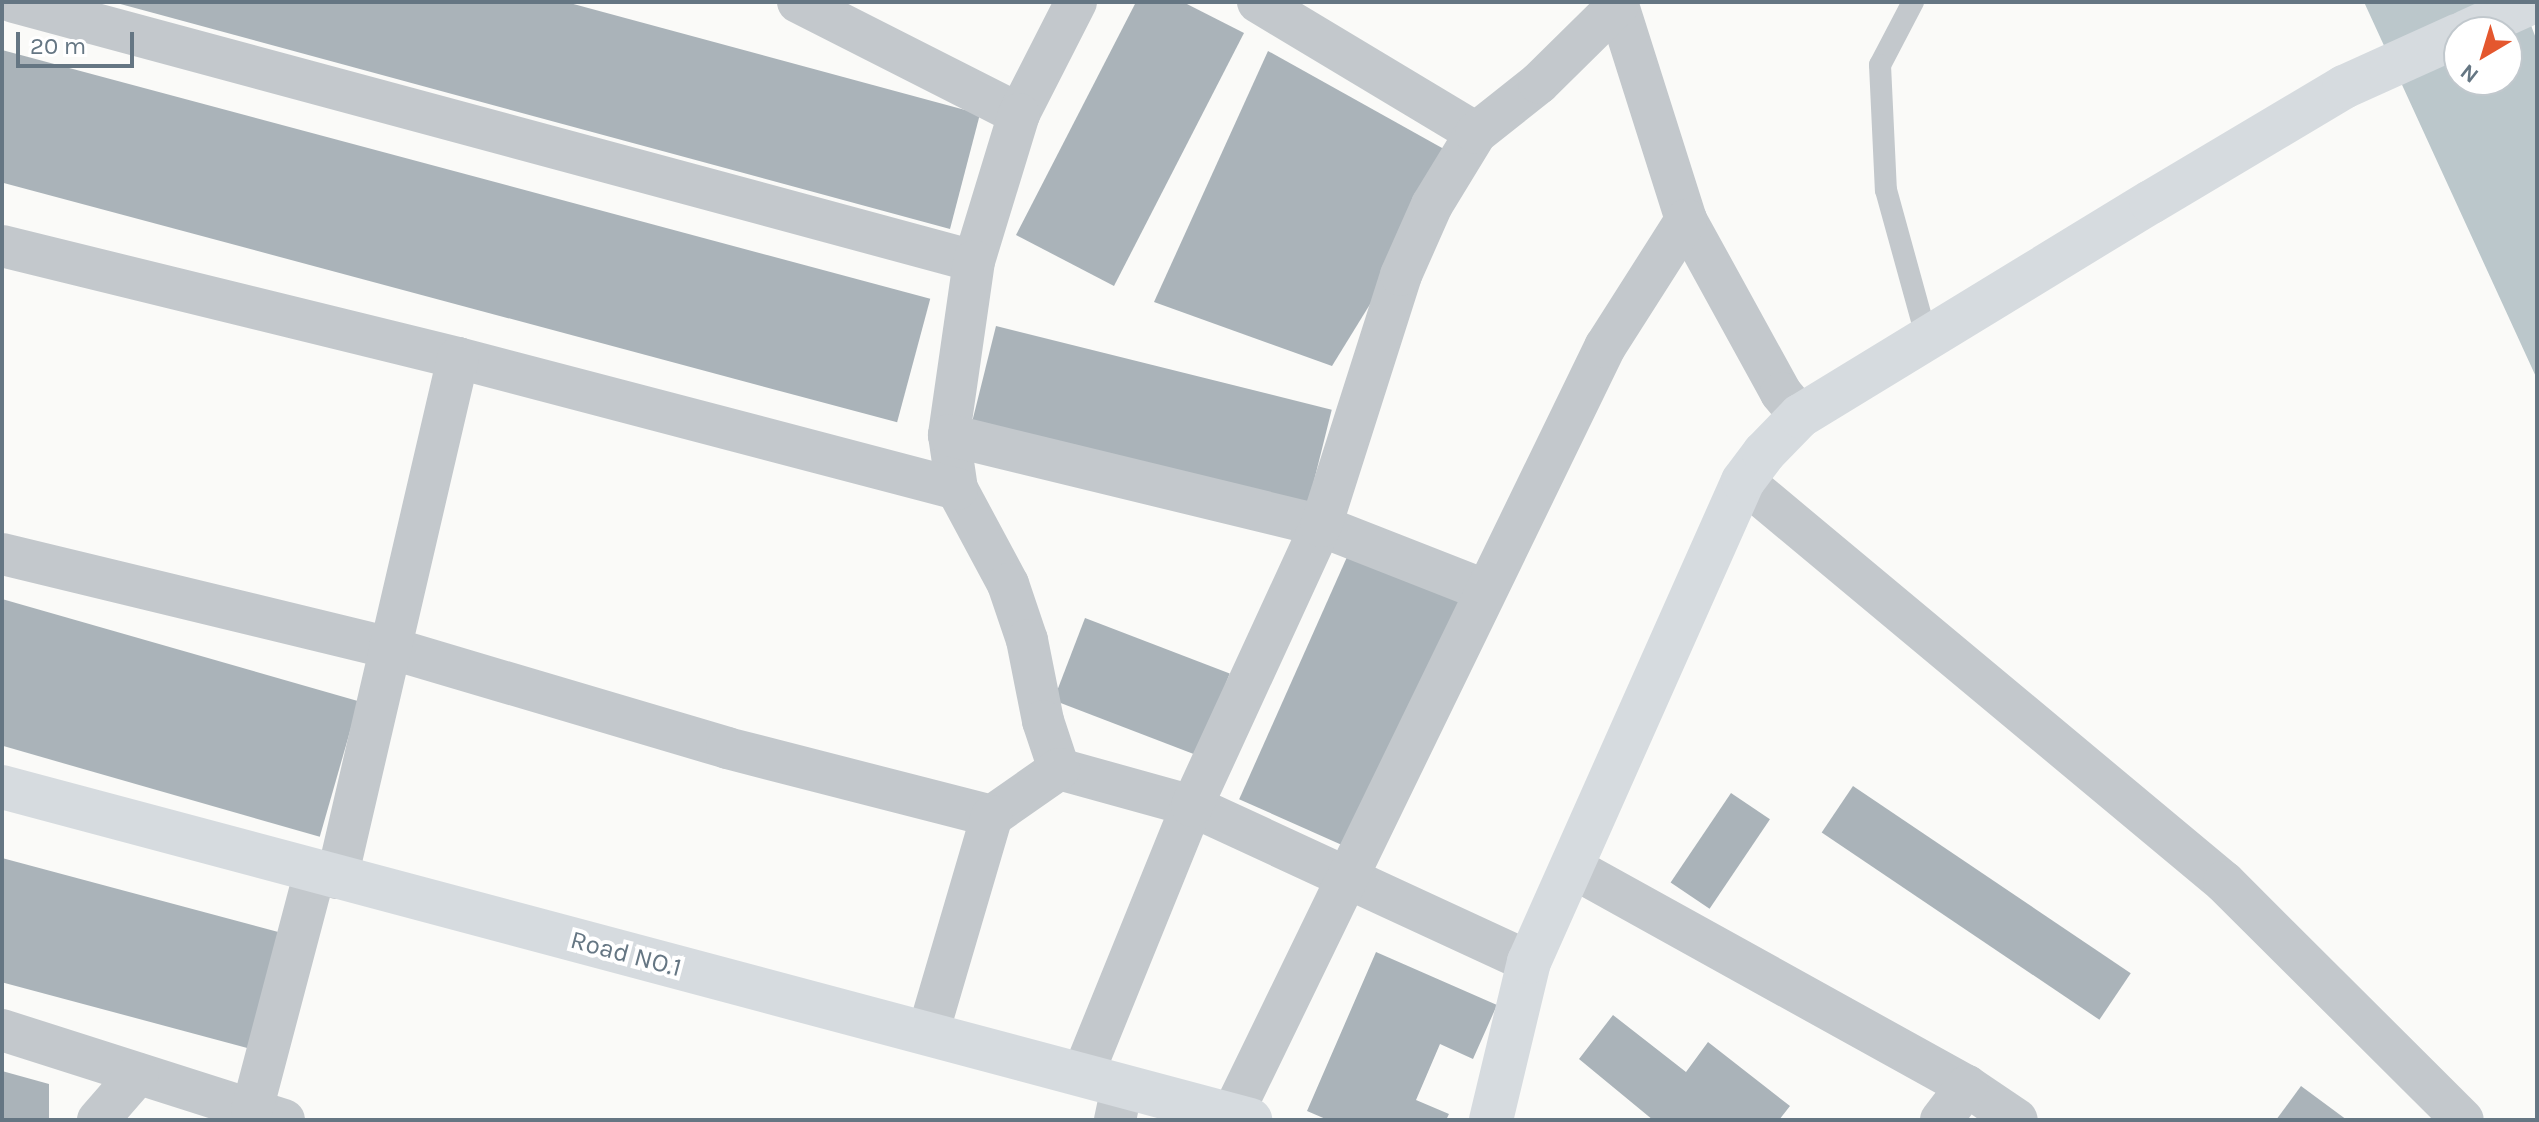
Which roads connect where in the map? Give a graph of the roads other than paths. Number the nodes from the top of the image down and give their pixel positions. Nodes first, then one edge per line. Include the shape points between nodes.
1 (14, 2) edge
2 (798, 2) edge
3 (1076, 2) edge
4 (1258, 2) edge
5 (1913, 2) edge
6 (2532, 2) edge
7 (1618, 4) edge
8 (2501, 16) edge
9 (2443, 42) edge
10 (1019, 114) junction
11 (1476, 133) junction
12 (1686, 220) junction
13 (2, 246) edge
14 (974, 261) junction
15 (1927, 339) junction
16 (458, 358) junction
17 (1800, 416) junction
18 (949, 435) junction
19 (1743, 481) junction
20 (957, 489) junction
21 (1321, 526) junction
22 (2, 554) edge
23 (1484, 590) junction
24 (390, 648) junction
25 (1059, 769) junction
26 (2, 787) edge
27 (1192, 806) junction
28 (992, 816) junction
29 (1575, 869) junction
30 (326, 875) junction
31 (1345, 876) junction
32 (1529, 962) junction
33 (2, 1030) edge
34 (928, 1033) junction
35 (138, 1074) junction
36 (1967, 1086) junction
37 (1107, 1093) edge
38 (268, 1115) edge
39 (1241, 1116) edge
40 (98, 1120) edge
41 (1491, 1120) edge
42 (1941, 1120) edge
43 (2017, 1120) edge
44 (2463, 1120) edge

1 - 14 street
2 - 10 street
3 - 10 street
4 - 11 street
5 - 15 lane via 1880,65 1886,190
6 - 8 main road
7 - 11 street via 1539,83
7 - 12 street
9 - 15 main road via 2344,87
10 - 14 street
11 - 21 street via 1432,205 1401,275
12 - 17 street via 1781,393
12 - 23 street via 1605,347
13 - 16 street
14 - 18 street
15 - 17 main road
16 - 20 street
16 - 24 street
17 - 19 main road
18 - 20 street
18 - 21 street
19 - 29 main road
19 - 44 street via 2224,882
20 - 25 street via 1008,584
21 - 23 street
21 - 27 street
22 - 24 street
23 - 31 street
24 - 28 street via 727,748
24 - 30 street
25 - 27 street
25 - 28 street
26 - 30 main road, Road NO.1
27 - 31 street
27 - 37 street
28 - 34 street
29 - 32 main road
29 - 36 street
30 - 34 main road, Road NO.1
30 - 38 street
31 - 32 street
31 - 39 street
32 - 41 main road
33 - 35 street
34 - 37 main road, Road NO.1
35 - 38 street
35 - 40 street
36 - 42 street
36 - 43 street
37 - 39 main road, Road NO.1

